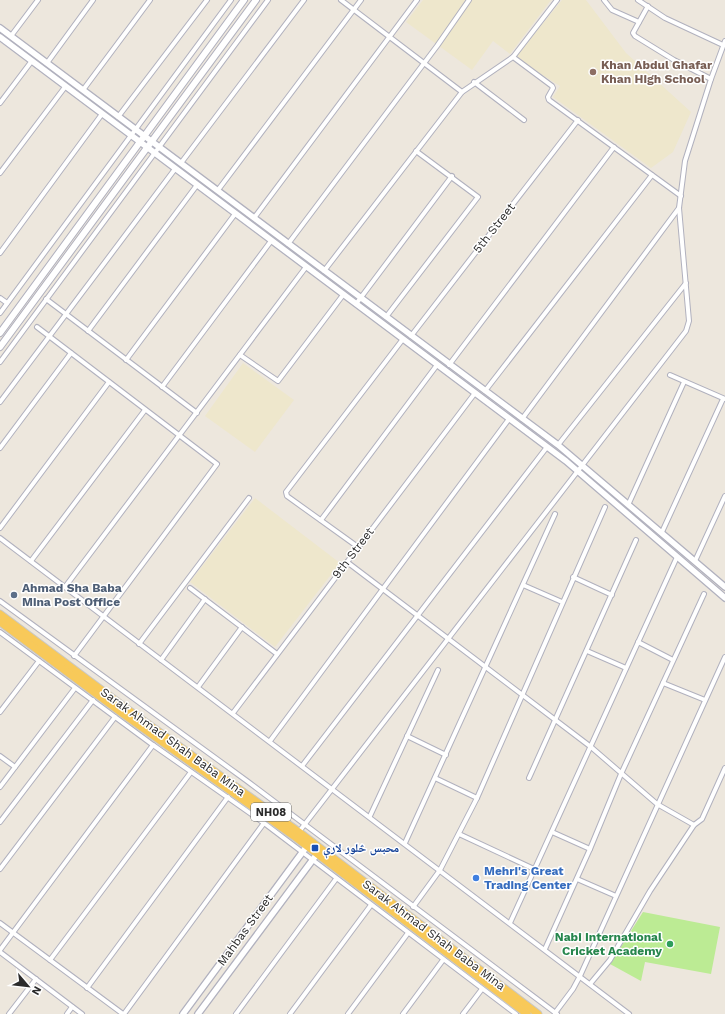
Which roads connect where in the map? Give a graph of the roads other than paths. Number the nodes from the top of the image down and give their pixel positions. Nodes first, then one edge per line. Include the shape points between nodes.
1 (38, 0) edge
2 (93, 0) edge
3 (150, 0) edge
4 (206, 0) edge
5 (231, 0) edge
6 (244, 0) edge
7 (256, 0) edge
8 (268, 0) edge
9 (304, 0) edge
10 (340, 0) edge
11 (361, 0) edge
12 (417, 0) edge
13 (469, 0) edge
14 (557, 0) edge
15 (604, 0) edge
16 (638, 0) edge
17 (648, 6) junction
18 (353, 10) junction
19 (639, 22) junction
20 (0, 28) edge
21 (12, 36) junction
22 (0, 37) edge
23 (390, 37) junction
24 (724, 43) edge
25 (513, 57) junction
26 (31, 62) junction
27 (424, 62) junction
28 (47, 63) junction
29 (711, 79) junction
30 (474, 82) junction
31 (65, 87) junction
32 (83, 90) junction
33 (462, 92) junction
34 (0, 103) edge
35 (102, 114) junction
36 (118, 117) junction
37 (524, 120) dead end
38 (578, 120) junction
39 (136, 130) junction
40 (131, 136) junction
41 (144, 136) junction
42 (139, 142) junction
43 (152, 142) junction
44 (158, 147) junction
45 (614, 147) junction
46 (147, 148) junction
47 (416, 151) junction
48 (154, 153) junction
49 (181, 162) junction
50 (175, 169) junction
51 (0, 173) edge
52 (652, 175) junction
53 (452, 176) junction
54 (197, 185) junction
55 (218, 190) junction
56 (681, 196) junction
57 (679, 208) junction
58 (235, 214) junction
59 (254, 218) junction
60 (271, 241) junction
61 (288, 244) junction
62 (0, 253) edge
63 (306, 267) junction
64 (324, 272) junction
65 (686, 283) junction
66 (343, 295) junction
67 (0, 298) edge
68 (361, 298) junction
69 (46, 299) junction
70 (7, 303) junction
71 (356, 304) junction
72 (0, 313) edge
73 (66, 314) junction
74 (386, 317) junction
75 (37, 327) dead end
76 (88, 331) junction
77 (0, 333) edge
78 (411, 336) junction
79 (49, 337) junction
80 (403, 339) junction
81 (0, 347) edge
82 (71, 353) junction
83 (240, 355) junction
84 (126, 360) junction
85 (0, 362) edge
86 (437, 365) junction
87 (448, 365) junction
88 (670, 375) dead end
89 (109, 382) junction
90 (684, 382) junction
91 (162, 387) junction
92 (485, 391) junction
93 (475, 393) junction
94 (724, 399) edge
95 (0, 402) edge
96 (145, 410) junction
97 (197, 413) junction
98 (509, 419) junction
99 (522, 419) junction
100 (180, 435) junction
101 (558, 445) junction
102 (547, 447) junction
103 (0, 448) edge
104 (582, 465) junction
105 (577, 471) junction
106 (725, 496) edge
107 (249, 498) dead end
108 (629, 503) junction
109 (605, 507) dead end
110 (555, 514) dead end
111 (322, 520) junction
112 (0, 528) edge
113 (662, 532) junction
114 (0, 538) edge
115 (636, 540) dead end
116 (358, 547) junction
117 (677, 557) junction
118 (31, 561) junction
119 (695, 561) junction
120 (347, 562) junction
121 (574, 577) junction
122 (523, 585) junction
123 (66, 587) junction
124 (725, 587) edge
125 (190, 588) dead end
126 (382, 589) junction
127 (612, 594) junction
128 (704, 594) dead end
129 (725, 598) edge
130 (205, 599) junction
131 (0, 601) edge
132 (562, 602) junction
133 (0, 614) edge
134 (103, 616) junction
135 (418, 616) junction
136 (0, 622) edge
137 (242, 627) junction
138 (0, 633) edge
139 (447, 639) junction
140 (638, 642) junction
141 (139, 644) junction
142 (587, 651) junction
143 (277, 654) junction
144 (74, 656) junction
145 (725, 657) edge
146 (39, 660) junction
147 (161, 660) junction
148 (673, 660) junction
149 (486, 668) junction
150 (626, 668) junction
151 (438, 670) dead end
152 (663, 683) junction
153 (198, 687) junction
154 (75, 688) junction
155 (521, 694) junction
156 (93, 700) junction
157 (705, 700) junction
158 (0, 712) edge
159 (233, 713) junction
160 (116, 717) junction
161 (556, 721) junction
162 (407, 736) junction
163 (270, 742) junction
164 (154, 745) junction
165 (591, 747) junction
166 (446, 755) junction
167 (0, 756) edge
168 (302, 766) junction
169 (15, 767) junction
170 (725, 768) edge
171 (191, 772) junction
172 (621, 774) junction
173 (435, 778) junction
174 (529, 778) dead end
175 (0, 786) edge
176 (332, 788) junction
177 (228, 797) junction
178 (477, 798) junction
179 (657, 804) junction
180 (370, 816) junction
181 (0, 822) edge
182 (264, 823) junction
183 (304, 825) junction
184 (694, 825) junction
185 (552, 832) junction
186 (297, 834) junction
187 (459, 834) junction
188 (405, 843) junction
189 (305, 849) junction
190 (590, 849) junction
191 (317, 854) junction
192 (312, 860) junction
193 (0, 869) edge
194 (534, 869) junction
195 (440, 870) junction
196 (336, 878) junction
197 (577, 879) junction
198 (616, 896) junction
199 (371, 905) junction
200 (413, 907) junction
201 (0, 923) edge
202 (510, 923) junction
203 (13, 933) junction
204 (408, 933) junction
205 (545, 949) junction
206 (0, 951) edge
207 (50, 960) junction
208 (443, 960) junction
209 (580, 976) junction
210 (36, 979) junction
211 (590, 984) junction
212 (87, 988) junction
213 (482, 989) junction
214 (72, 1007) junction
215 (556, 1013) edge
216 (9, 1014) edge
217 (67, 1014) edge
218 (82, 1014) edge
219 (124, 1014) edge
220 (183, 1014) edge
221 (198, 1014) edge
222 (236, 1014) edge
223 (290, 1014) edge
224 (348, 1014) edge
225 (403, 1014) edge
226 (463, 1014) edge
227 (516, 1014) edge
228 (527, 1014) edge
229 (538, 1014) edge
230 (629, 1014) edge

1 - 21 street
2 - 28 street
3 - 32 street
4 - 36 street
5 - 39 street
6 - 41 main road
7 - 43 main road
8 - 44 street
9 - 49 street
10 - 18 street
11 - 18 street
12 - 23 street
13 - 27 street
14 - 25 street
15 - 19 street via 612,10
16 - 17 street
17 - 19 street
17 - 24 street via 665,18
18 - 23 street
18 - 55 street
19 - 29 street via 633,33 636,36
20 - 21 street
21 - 28 street
22 - 26 street
23 - 27 street
23 - 59 street
24 - 29 street
25 - 30 street
25 - 38 street via 552,86 549,100
26 - 31 street
26 - 34 street
27 - 33 street
27 - 61 street
28 - 32 street
29 - 56 street via 687,151
30 - 33 street
30 - 37 street
31 - 35 street
31 - 51 street
32 - 36 street
33 - 47 street
35 - 40 street
35 - 62 street
36 - 39 street
38 - 45 street
38 - 78 street, 5th Street
39 - 40 street
39 - 41 street
40 - 42 street
40 - 70 street
41 - 42 main road
41 - 43 street
42 - 46 street
42 - 77 main road
43 - 44 street
43 - 46 main road
44 - 48 street
44 - 49 street
45 - 52 street
45 - 87 street
46 - 48 street
46 - 81 main road
47 - 53 street
47 - 64 street
48 - 50 street
48 - 69 street
49 - 55 street
50 - 54 street
50 - 73 street
52 - 56 street
52 - 92 street
53 - 68 street
53 - 74 street via 478,197
54 - 58 street
54 - 76 street
55 - 59 street
56 - 57 street
57 - 65 street
57 - 99 street
58 - 60 street
58 - 84 street
59 - 61 street
60 - 63 street
60 - 91 street
61 - 64 street
63 - 66 street
63 - 83 street
64 - 68 street
65 - 101 street
65 - 104 street via 689,321 686,331
66 - 71 street
66 - 83 street via 278,381
67 - 70 street
68 - 71 street
68 - 74 street
69 - 73 street
69 - 85 street
70 - 72 street
71 - 80 street
73 - 76 street
73 - 79 street
74 - 78 street
75 - 79 street
76 - 84 street
78 - 87 street
79 - 82 street
79 - 95 street
80 - 86 street
80 - 111 street via 286,492 287,496
82 - 89 street
82 - 103 street
83 - 97 street
84 - 91 street
86 - 93 street
86 - 111 street
87 - 92 street
88 - 90 street
89 - 96 street
89 - 112 street
90 - 94 street
90 - 108 street
91 - 97 street
92 - 99 street
93 - 98 street
93 - 116 street, 9th Street
94 - 113 street
96 - 100 street
96 - 118 street
97 - 100 street
98 - 102 street
98 - 126 street
99 - 101 street
100 - 123 street
100 - 134 street via 217,465
101 - 104 street
102 - 105 street
102 - 135 street
104 - 105 street
104 - 108 street
105 - 117 street
105 - 139 street
106 - 119 street
107 - 141 street
108 - 113 street
109 - 121 street
110 - 122 street
111 - 116 street
113 - 119 street
114 - 118 street
115 - 127 street
116 - 120 street, 9th Street
117 - 129 street
117 - 140 street
118 - 123 street
119 - 124 street
120 - 126 street
120 - 143 street, 9th Street
121 - 127 street
121 - 132 street
122 - 132 street
122 - 149 street
123 - 134 street
125 - 130 street
126 - 135 street
126 - 163 street
127 - 142 street
128 - 148 street
130 - 137 street
130 - 147 street
131 - 144 street
132 - 155 street
133 - 186 highway, Sarak Ahmad Shah Baba Mina / NH08
134 - 141 street
134 - 144 street
135 - 139 street
135 - 168 street
136 - 186 highway, NH08 via 123,714
137 - 143 street
137 - 153 street
138 - 146 street
139 - 149 street
139 - 176 street
140 - 148 street
140 - 150 street
141 - 147 street
142 - 150 street
142 - 161 street
143 - 159 street, 9th Street
144 - 183 street
145 - 157 street
146 - 154 street
146 - 158 street
147 - 153 street
148 - 152 street
149 - 155 street
149 - 166 street
150 - 165 street
151 - 162 street
152 - 157 street
152 - 172 street
153 - 159 street
154 - 156 street
154 - 169 street
155 - 161 street
155 - 178 street
156 - 160 street
156 - 181 street
157 - 179 street
159 - 163 street
160 - 164 street
160 - 193 street
161 - 165 street
161 - 174 street
162 - 166 street
162 - 180 street
163 - 168 street
164 - 171 street
164 - 203 street
165 - 172 street
165 - 185 street
166 - 173 street
167 - 169 street
168 - 176 street
169 - 175 street
170 - 184 street via 702,818
171 - 177 street
171 - 207 street
172 - 179 street
172 - 190 street
173 - 178 street
173 - 188 street
176 - 180 street
176 - 183 street
177 - 182 street
177 - 212 street
178 - 187 street
179 - 184 street
179 - 198 street
180 - 188 street
182 - 189 street
182 - 219 street
183 - 186 street
183 - 200 street
184 - 211 street via 650,891 610,960
185 - 190 street
185 - 194 street
186 - 189 highway, NH08
186 - 229 highway, Sarak Ahmad Shah Baba Mina / NH08
187 - 194 street
187 - 195 street
188 - 195 street
189 - 191 highway, NH08
189 - 192 street
189 - 220 street, Mahbas Street
190 - 197 street
191 - 192 street, Mahbas Street
191 - 228 highway, NH08
192 - 196 street
192 - 221 street, Mahbas Street
194 - 202 street
195 - 200 street
195 - 202 street
196 - 199 street
196 - 222 street
197 - 198 street
197 - 205 street
198 - 209 street
199 - 204 street
199 - 223 street
200 - 215 street
201 - 203 street
202 - 205 street
203 - 206 street
203 - 207 street
204 - 208 street
204 - 224 street
205 - 209 street
206 - 210 street
207 - 212 street
208 - 213 street
208 - 225 street
209 - 211 street
209 - 215 street
210 - 214 street
210 - 216 street
211 - 230 street
212 - 219 street
213 - 226 street
213 - 227 street
214 - 217 street
214 - 218 street

